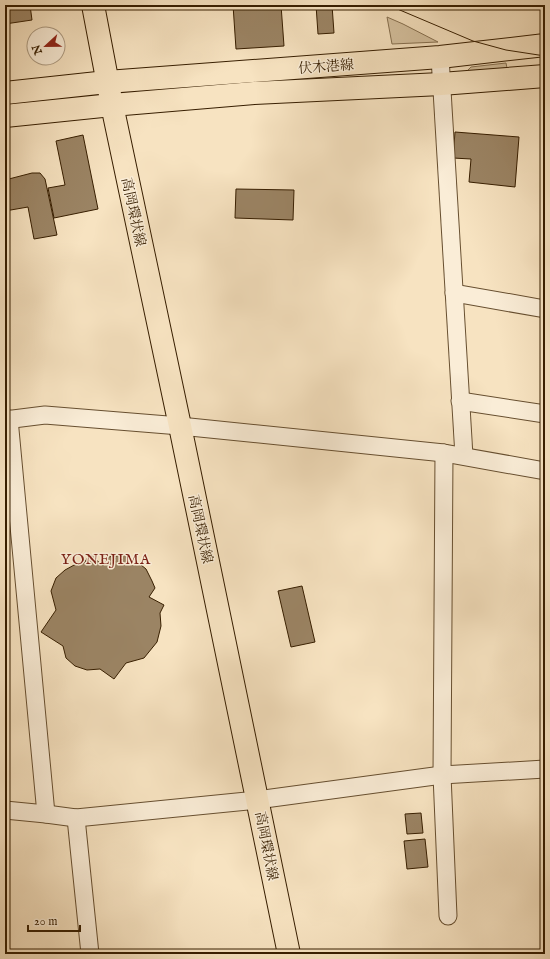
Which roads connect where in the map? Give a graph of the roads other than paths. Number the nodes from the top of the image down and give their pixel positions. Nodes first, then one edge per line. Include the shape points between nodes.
1 (93, 5) edge
2 (545, 46) edge
3 (440, 57) junction
4 (545, 76) edge
5 (107, 82) junction
6 (441, 84) junction
7 (5, 93) edge
8 (112, 105) junction
9 (5, 116) edge
10 (454, 294) junction
11 (545, 309) edge
12 (460, 401) junction
13 (545, 414) edge
14 (7, 419) edge
15 (180, 426) junction
16 (444, 453) junction
17 (464, 456) junction
18 (545, 471) edge
19 (545, 769) edge
20 (442, 775) junction
21 (257, 800) junction
22 (5, 810) edge
23 (46, 814) junction
24 (76, 818) junction
25 (448, 916) dead end
26 (90, 954) edge
27 (289, 954) edge

1 - 5 main road, 高岡環状線
2 - 3 main road, 伏木港線
3 - 5 main road, 伏木港線
3 - 6 street
4 - 6 main road, 伏木港線
5 - 7 main road, 伏木港線
5 - 8 main road, 高岡環状線
6 - 8 main road, 伏木港線 via 254,93
6 - 10 street
8 - 9 main road, 伏木港線
8 - 15 main road, 高岡環状線
10 - 11 street
10 - 12 street
12 - 13 street
12 - 17 street
14 - 15 street via 45,415
14 - 23 street
15 - 16 street
15 - 21 main road, 高岡環状線
16 - 17 street
16 - 20 street
17 - 18 street
19 - 20 street
20 - 21 street
20 - 25 street
21 - 24 street
21 - 27 main road, 高岡環状線
22 - 23 street
23 - 24 street
24 - 26 street

